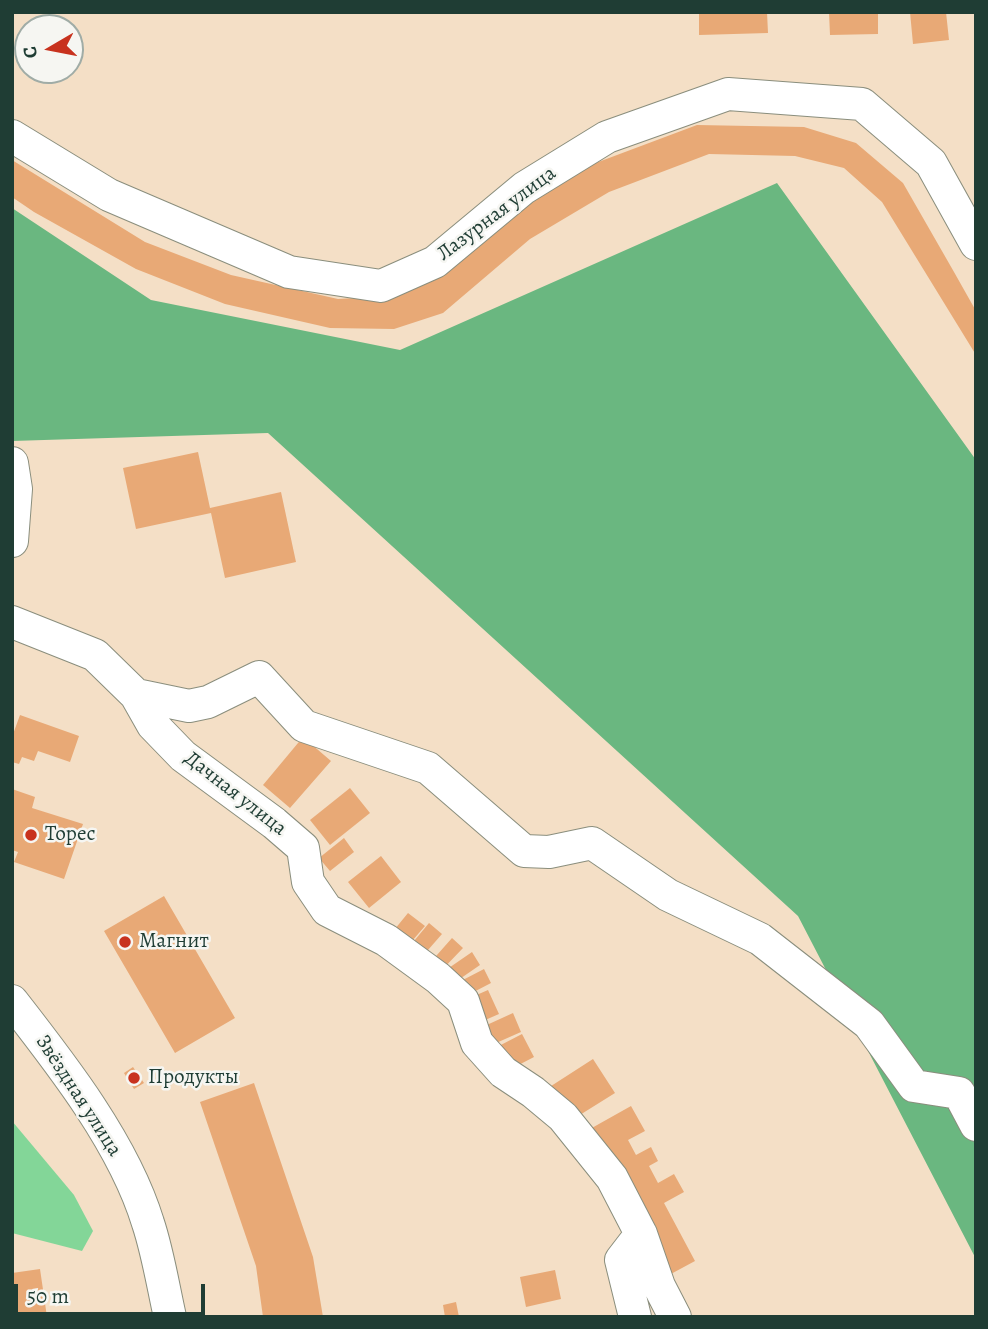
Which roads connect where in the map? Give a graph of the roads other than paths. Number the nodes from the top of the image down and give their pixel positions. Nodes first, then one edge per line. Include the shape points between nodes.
1 (12, 136) edge
2 (976, 244) edge
3 (12, 463) edge
4 (12, 541) edge
5 (12, 622) edge
6 (136, 695) junction
7 (12, 1000) edge
8 (976, 1125) edge
9 (642, 1234) junction
10 (170, 1317) edge
11 (635, 1317) edge
12 (675, 1317) edge

1 - 2 street, Лазурная улица via 109,195 289,272 381,286 435,262 524,188 607,137 728,94 862,104 931,163
3 - 4 street via 16,489
5 - 6 street, Дачная улица via 95,655
6 - 8 street via 190,706 260,677 304,726 428,768 524,851 549,852 592,843 668,895 760,939 869,1024 914,1086 959,1093
6 - 9 street, Дачная улица via 153,725 183,756 303,848 308,881 327,910 386,940 463,1001 477,1043 503,1072 562,1117 612,1178
7 - 10 street, Звёздная улица via 118,1151 148,1222
9 - 11 street via 621,1260
9 - 12 street, Дачная улица

